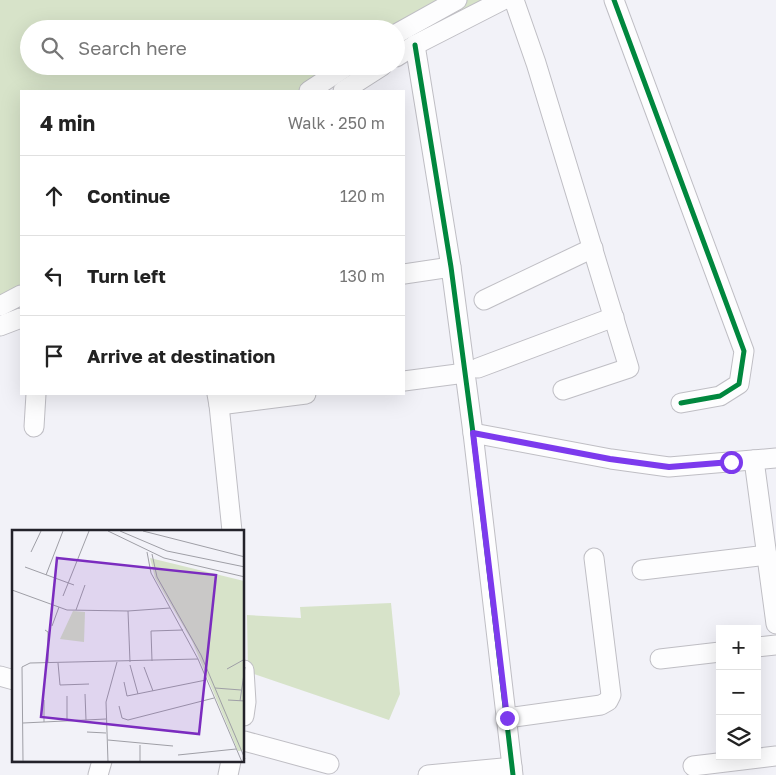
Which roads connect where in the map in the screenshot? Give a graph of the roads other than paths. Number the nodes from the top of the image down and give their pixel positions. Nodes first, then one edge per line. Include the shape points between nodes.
1 (457, 0) edge
2 (503, 0) edge
3 (514, 0) edge
4 (614, 0) edge
5 (405, 29) edge
6 (414, 45) junction
7 (405, 51) edge
8 (333, 75) edge
9 (368, 75) edge
10 (311, 90) edge
11 (345, 90) edge
12 (593, 248) junction
13 (451, 267) junction
14 (405, 274) edge
15 (20, 296) edge
16 (484, 300) dead end
17 (0, 306) edge
18 (614, 317) junction
19 (20, 318) edge
20 (0, 326) edge
21 (471, 370) junction
22 (405, 381) edge
23 (563, 390) dead end
24 (36, 395) edge
25 (291, 395) edge
26 (218, 400) edge
27 (681, 404) dead end
28 (34, 427) dead end
29 (473, 433) junction
30 (776, 458) edge
31 (754, 460) junction
32 (232, 530) edge
33 (767, 555) junction
34 (594, 558) dead end
35 (642, 570) dead end
36 (775, 615) edge
37 (776, 645) edge
38 (761, 647) edge
39 (716, 652) edge
40 (660, 659) dead end
41 (245, 686) edge
42 (245, 709) edge
43 (507, 718) junction
44 (245, 741) edge
45 (776, 756) edge
46 (102, 762) edge
47 (231, 762) edge
48 (329, 764) dead end
49 (693, 766) dead end
50 (513, 771) edge
51 (98, 775) edge
52 (228, 775) edge
53 (428, 775) edge

1 - 5 street
2 - 6 street
3 - 12 street
4 - 27 street via 744,350 739,384 720,396
6 - 7 street
6 - 13 street
8 - 10 street
9 - 11 street
12 - 16 street
12 - 18 street
13 - 14 street
13 - 21 street
15 - 17 street
18 - 21 street
18 - 23 street via 629,368
19 - 20 street
21 - 22 street
21 - 29 street
24 - 28 street
25 - 26 street
26 - 32 street
29 - 31 street via 669,467
29 - 43 street
30 - 31 street
31 - 33 street
33 - 35 street
33 - 36 street
34 - 43 street via 611,695 608,701 601,705
37 - 38 street
39 - 40 street
41 - 42 street
43 - 50 street
44 - 48 street
45 - 49 street
46 - 51 street
47 - 52 street
50 - 53 street

